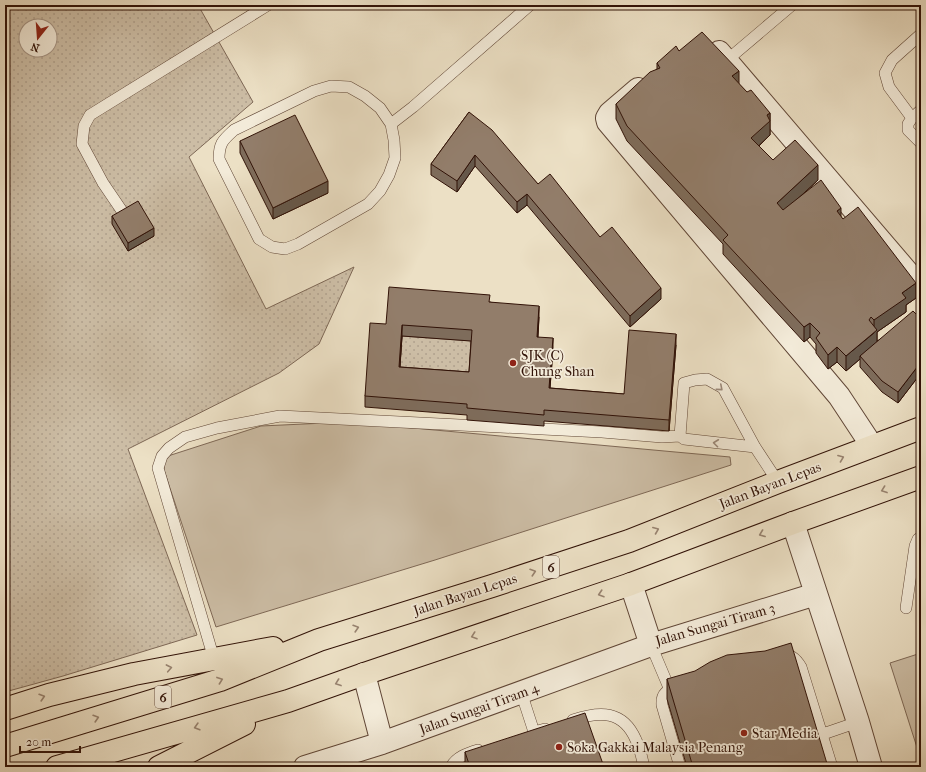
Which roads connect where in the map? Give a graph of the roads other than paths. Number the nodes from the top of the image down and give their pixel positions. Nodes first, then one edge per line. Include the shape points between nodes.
1 (268, 5) edge
2 (792, 5) edge
3 (523, 7) edge
4 (921, 34) edge
5 (707, 38) edge
6 (726, 61) junction
7 (655, 76) edge
8 (921, 110) edge
9 (912, 118) junction
10 (391, 124) junction
11 (921, 143) edge
12 (122, 211) edge
13 (921, 288) edge
14 (921, 428) edge
15 (680, 436) junction
16 (872, 446) junction
17 (755, 447) junction
18 (921, 477) edge
19 (778, 482) junction
20 (793, 523) junction
21 (921, 537) edge
22 (631, 584) junction
23 (816, 594) junction
24 (906, 608) dead end
25 (319, 640) junction
26 (651, 645) junction
27 (775, 654) edge
28 (214, 659) junction
29 (364, 674) junction
30 (692, 682) edge
31 (670, 690) junction
32 (521, 692) junction
33 (288, 701) junction
34 (5, 709) edge
35 (858, 722) junction
36 (823, 734) junction
37 (382, 743) junction
38 (5, 746) edge
39 (489, 747) edge
40 (332, 763) edge
41 (57, 767) edge
42 (159, 767) edge
43 (304, 767) edge
44 (451, 767) edge
45 (644, 767) edge
46 (680, 767) edge
47 (832, 767) edge
48 (871, 767) edge

1 - 12 lane via 90,115 84,126 82,144
2 - 6 lane
3 - 10 lane
4 - 9 lane via 892,60 885,73 889,88
5 - 6 street
6 - 13 street
7 - 16 street via 610,113 608,122 839,396
8 - 9 lane
9 - 11 lane via 908,130
10 - 10 lane via 380,108 365,96 349,87 331,86 314,91 234,130 223,140 219,148 219,159 259,239 272,247 285,249 368,204 380,191 390,175 395,158
14 - 16 highway, Jalan Bayan Lepas / 6
17 -> 15 lane via 684,439
15 -> 17 lane via 684,383 707,379 723,388
15 - 28 lane via 280,416 185,437 162,456 158,468
19 -> 16 highway, Jalan Bayan Lepas / 6
17 - 19 lane
18 -> 20 highway
25 -> 19 highway, Jalan Bayan Lepas / 6 via 629,541
20 -> 22 highway
20 - 23 street
21 - 24 lane via 915,546
22 - 26 street, Jalan Sungai Tiram 3
22 -> 29 highway
23 - 26 street, Jalan Sungai Tiram 3
23 - 35 street
25 - 28 highway
38 -> 25 highway, Jalan Bayan Lepas / 6 via 220,680
26 - 31 lane
26 - 32 street, Jalan Sungai Tiram 4
27 - 36 lane via 786,654 796,658
34 -> 28 highway via 134,674
29 -> 33 highway
29 - 37 street
30 - 31 lane
31 - 46 lane via 664,693 662,705
32 - 37 street, Jalan Sungai Tiram 4
32 - 45 lane via 530,733 587,715 607,714 626,723 636,740
33 -> 41 highway
33 - 42 highway
35 - 36 lane
35 - 48 street
36 - 47 lane
37 - 40 street, Jalan Sungai Tiram 4
39 - 44 lane via 466,754 453,762
40 - 43 street, Jalan Sungai Tiram 4

